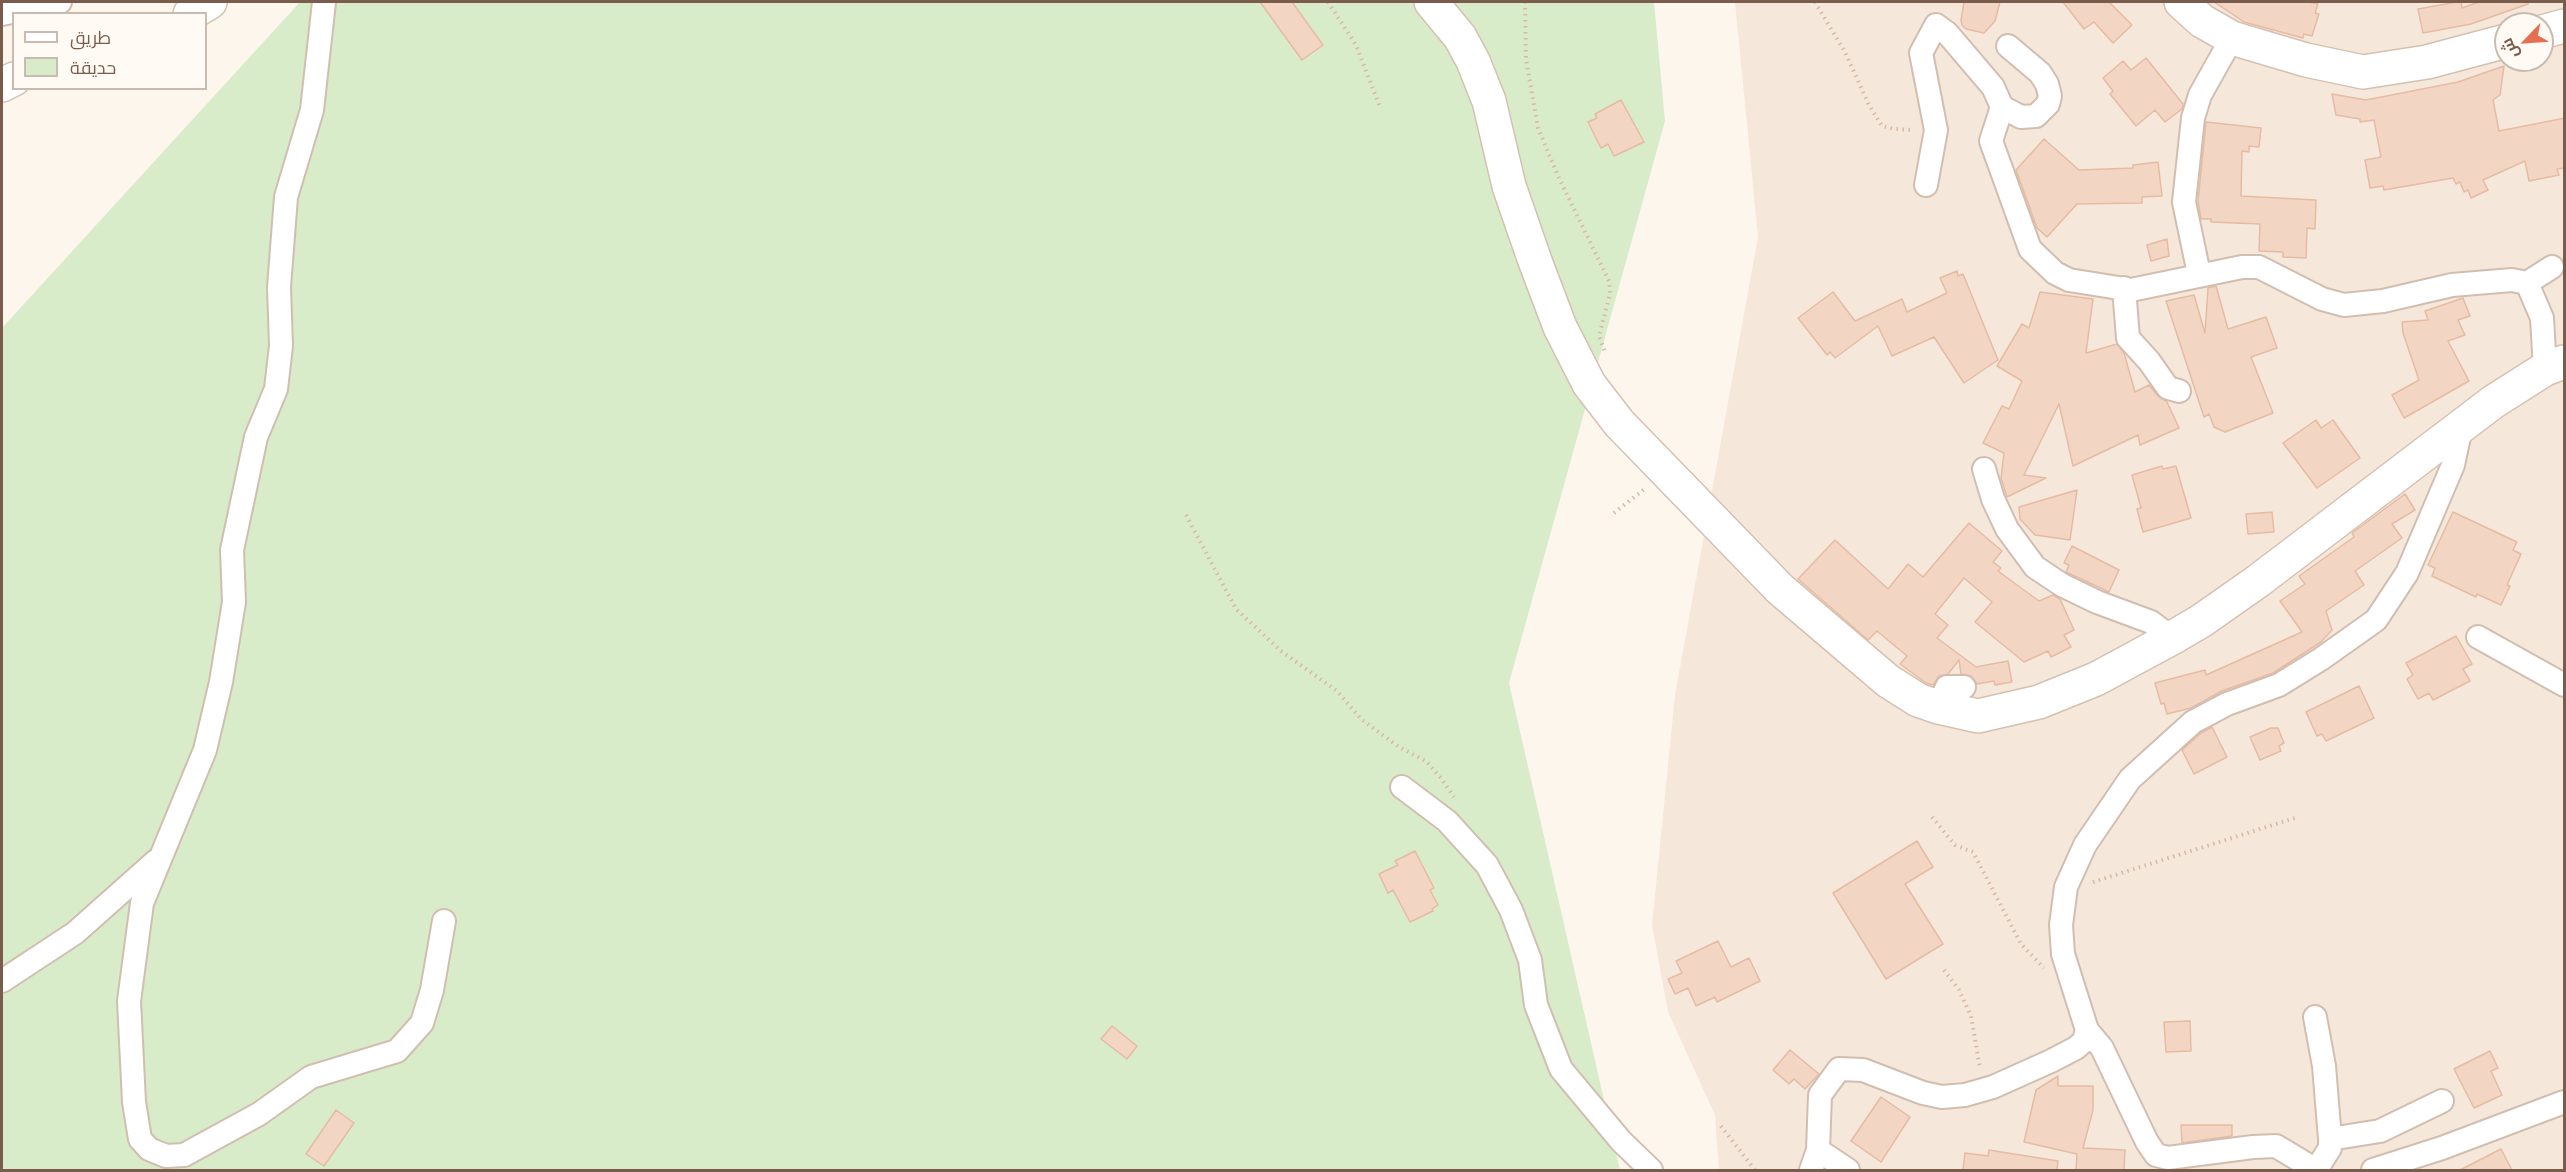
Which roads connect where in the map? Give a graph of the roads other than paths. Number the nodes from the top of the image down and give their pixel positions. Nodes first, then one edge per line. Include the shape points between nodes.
1 (60, 2) edge
2 (210, 2) edge
3 (324, 2) edge
4 (1431, 2) edge
5 (2181, 2) edge
6 (193, 12) edge
7 (2, 14) edge
8 (2232, 38) junction
9 (2494, 43) edge
10 (2008, 46) dead end
11 (2002, 107) junction
12 (1926, 185) dead end
13 (2552, 267) dead end
14 (2199, 274) junction
15 (2527, 283) junction
16 (2124, 288) junction
17 (2555, 365) edge
18 (2179, 391) dead end
19 (2460, 428) junction
20 (1984, 469) dead end
21 (2478, 637) dead end
22 (2172, 638) junction
23 (2565, 685) edge
24 (1964, 687) dead end
25 (1938, 706) junction
26 (1402, 787) dead end
27 (159, 858) junction
28 (444, 921) dead end
29 (2, 981) edge
30 (2315, 1017) dead end
31 (2086, 1030) junction
32 (2442, 1101) dead end
33 (2565, 1101) edge
34 (2330, 1139) junction
35 (1814, 1160) edge
36 (1651, 1170) edge
37 (1848, 1170) edge
38 (2316, 1170) edge
39 (2373, 1170) edge

1 - 7 street
2 - 6 street
3 - 27 street via 312,110 286,197 276,388 256,437 232,550 234,602 221,682 206,750
4 - 25 street via 1460,37 1473,61 1489,101 1509,186 1556,316 1589,384 1669,477 1780,589 1888,681 1918,700
5 - 8 street via 2202,21
8 - 9 street via 2363,72 2427,62
8 - 14 street via 2200,95 2193,118 2184,202
10 - 11 street via 2040,73 2050,96 2048,105 2036,116 2021,117
11 - 12 street via 1993,87 1936,16 1921,53 1936,130
11 - 16 street via 1992,141 2030,249 2055,273 2069,280
13 - 15 street
14 - 15 street via 2259,267 2322,299 2344,305 2383,301 2452,285 2512,280
14 - 16 street via 2131,290
15 - 17 street
16 - 18 street via 2128,338 2168,388
17 - 19 street via 2493,402
19 - 22 street via 2258,581
19 - 31 street via 2453,465 2412,564 2376,620 2279,685 2227,704 2193,722 2130,779 2085,845 2066,887 2061,925 2063,954
20 - 22 street via 2007,529 2035,567 2097,602 2151,622
21 - 23 street
22 - 25 street via 2096,679 2039,702 1978,716
24 - 25 street via 1947,687
26 - 36 street via 1447,821 1487,865 1530,960 1536,1005 1561,1069 1621,1141
27 - 28 street via 142,903 129,1001 134,1102 140,1139 149,1149 166,1156 184,1155 211,1142 311,1077 397,1051 422,1023
27 - 29 street via 75,933
30 - 34 street
31 - 35 street via 2084,1041 2068,1053 1965,1095 1942,1097 1863,1070 1839,1069 1820,1095
31 - 38 street via 2102,1048 2156,1155 2168,1158 2276,1146
32 - 34 street via 2380,1131
33 - 39 street
34 - 38 street via 2330,1148
35 - 37 street

